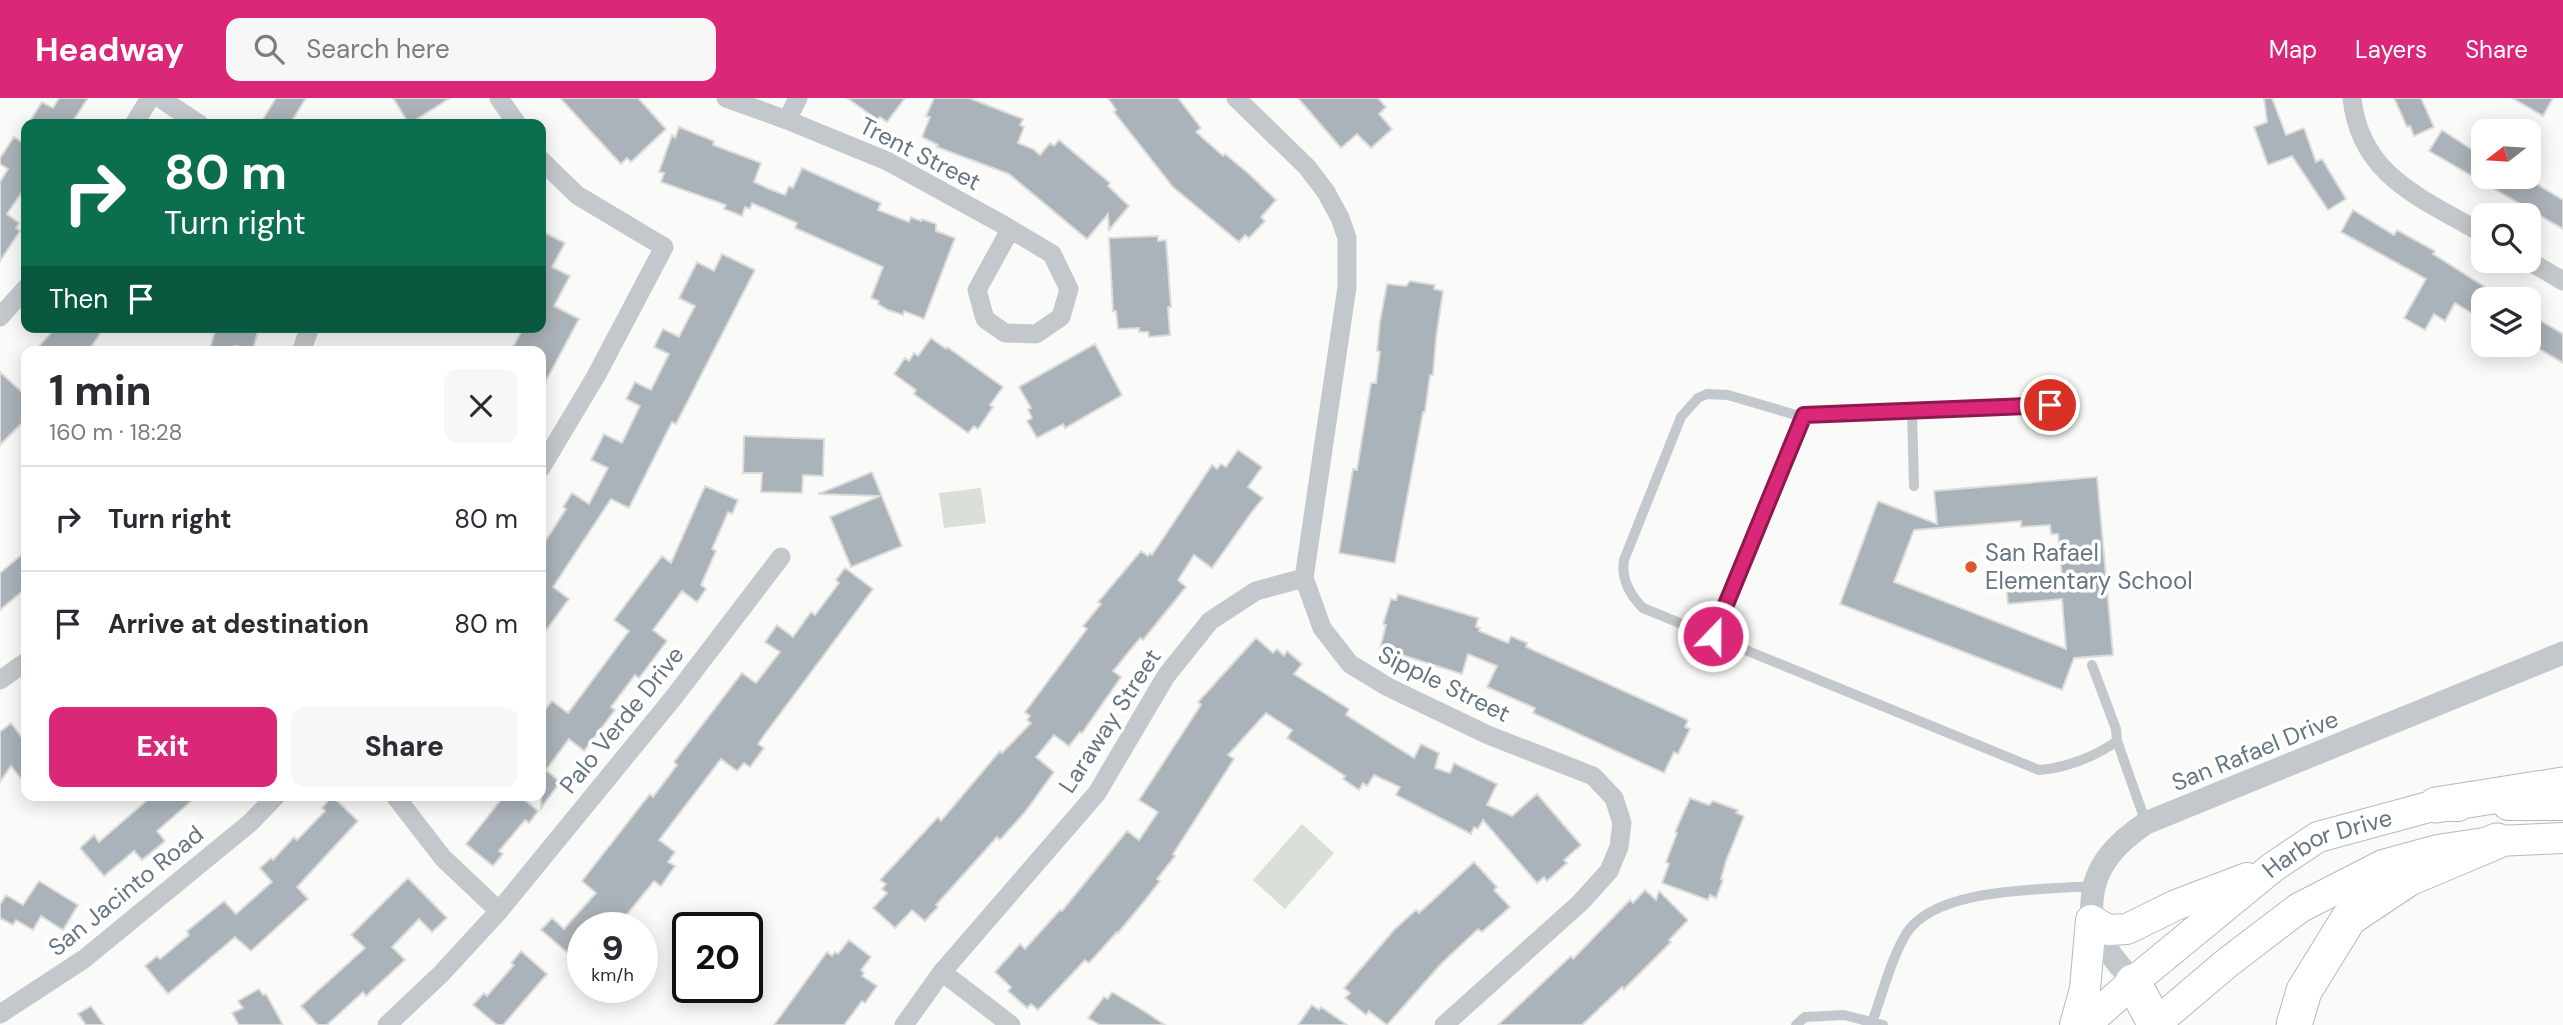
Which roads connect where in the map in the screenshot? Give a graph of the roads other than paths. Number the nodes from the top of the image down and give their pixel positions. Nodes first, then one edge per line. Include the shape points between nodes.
1 (149, 98) edge
2 (160, 98) edge
3 (499, 98) edge
4 (726, 98) edge
5 (797, 98) edge
6 (1236, 98) edge
7 (2351, 98) edge
8 (137, 119) edge
9 (192, 119) edge
10 (514, 119) edge
11 (787, 120) junction
12 (546, 165) edge
13 (2471, 227) edge
14 (1010, 230) junction
15 (2541, 268) edge
16 (2563, 281) edge
17 (21, 294) edge
18 (0, 317) edge
19 (2050, 405) dead end
20 (1912, 411) junction
21 (1804, 415) junction
22 (546, 460) edge
23 (1914, 486) dead end
24 (780, 557) dead end
25 (1304, 578) junction
26 (1713, 636) junction
27 (2563, 653) edge
28 (21, 665) edge
29 (2092, 665) dead end
30 (0, 680) edge
31 (2117, 741) junction
32 (2563, 785) edge
33 (271, 801) edge
34 (400, 801) edge
35 (2436, 805) junction
36 (2563, 805) edge
37 (2146, 823) junction
38 (2563, 838) edge
39 (2497, 841) junction
40 (2273, 867) junction
41 (2093, 886) junction
42 (499, 911) junction
43 (2091, 920) junction
44 (942, 972) junction
45 (2133, 982) junction
46 (0, 1014) edge
47 (1875, 1024) edge
48 (387, 1025) edge
49 (904, 1025) edge
50 (1011, 1025) edge
51 (1444, 1025) edge
52 (1796, 1025) edge
53 (2075, 1025) edge
54 (2085, 1025) edge
55 (2155, 1025) edge
56 (2294, 1025) edge

1 - 8 street
2 - 9 street
3 - 10 street
4 - 11 street, Trent Street
5 - 11 street
6 - 25 street, Sipple Street via 1307,167 1326,192 1347,238 1347,288
7 - 13 street via 2366,149 2382,168 2397,183
11 - 14 street, Trent Street via 887,161
12 - 22 street via 577,195 664,247
14 - 14 street, Trent Street via 1052,254 1069,289 1061,317 1036,334 1004,333 985,319 977,290
15 - 16 street
17 - 18 street
19 - 20 lane
20 - 21 lane
20 - 23 lane
21 - 26 lane
21 - 26 lane via 1718,394 1698,398 1681,417 1623,570 1629,591 1643,608
24 - 42 street, Palo Verde Drive via 674,697
25 - 44 street, Laraway Street via 1255,591 1210,621 1166,676 1097,793
25 - 51 street, Sipple Street via 1322,628 1350,664 1488,735 1592,776 1614,798 1622,823 1609,871 1580,903
26 - 31 lane via 2039,770 2078,760
27 - 37 street, San Rafael Drive
28 - 30 street
29 - 31 lane
31 - 37 lane
32 - 35 highway
33 - 46 street, San Jacinto Road via 84,960
34 - 42 street via 443,858
35 - 36 main road, Harbor Drive
35 - 40 main road, Harbor Drive via 2318,837
37 - 41 street, San Rafael Drive via 2108,855
38 - 39 main road, Harbor Drive
39 - 55 main road, Harbor Drive via 2383,865 2299,908
39 - 56 highway via 2409,878 2349,918 2305,991
40 - 43 main road via 2127,929 2108,930
40 - 45 main road, Harbor Drive
41 - 43 street, San Rafael Drive
41 - 47 lane via 1967,897 1922,917 1906,934
42 - 48 street, Palo Verde Drive
43 - 45 street
43 - 53 main road via 2085,989
44 - 49 street, Laraway Street
44 - 50 street
45 - 54 main road, Harbor Drive
45 - 55 highway
47 - 52 lane via 1844,1015 1805,1017

